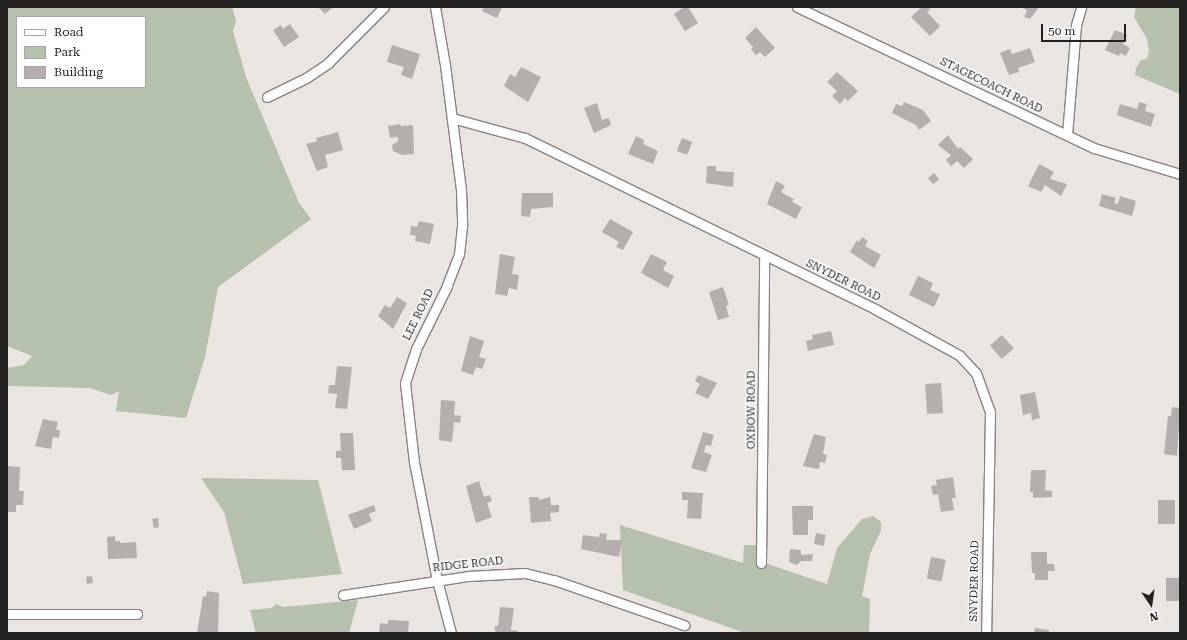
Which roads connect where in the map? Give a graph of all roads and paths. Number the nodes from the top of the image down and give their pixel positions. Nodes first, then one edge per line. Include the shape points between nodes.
1 (384, 7) edge
2 (434, 7) edge
3 (797, 7) edge
4 (1081, 7) edge
5 (267, 97) dead end
6 (452, 118) junction
7 (1067, 135) junction
8 (1180, 174) edge
9 (764, 257) junction
10 (761, 563) dead end
11 (437, 580) junction
12 (343, 595) dead end
13 (7, 614) edge
14 (137, 614) dead end
15 (684, 625) dead end
16 (451, 633) edge
17 (986, 633) edge

1 - 5 street via 328,64
2 - 6 street, LEE ROAD
3 - 7 street, STAGECOACH ROAD
4 - 7 street via 1076,25
6 - 9 street, SNYDER ROAD via 526,138
6 - 11 street, LEE ROAD via 461,190 462,226 459,254 447,286 416,349 405,383 414,462
7 - 8 street, STAGECOACH ROAD via 1094,148
9 - 10 street, OXBOW ROAD
9 - 17 street, SNYDER ROAD via 881,313 959,355 976,373 990,412
11 - 12 street, RIDGE ROAD
11 - 15 street, RIDGE ROAD via 492,573 526,574 554,580
11 - 16 street, LEE ROAD
13 - 14 street

